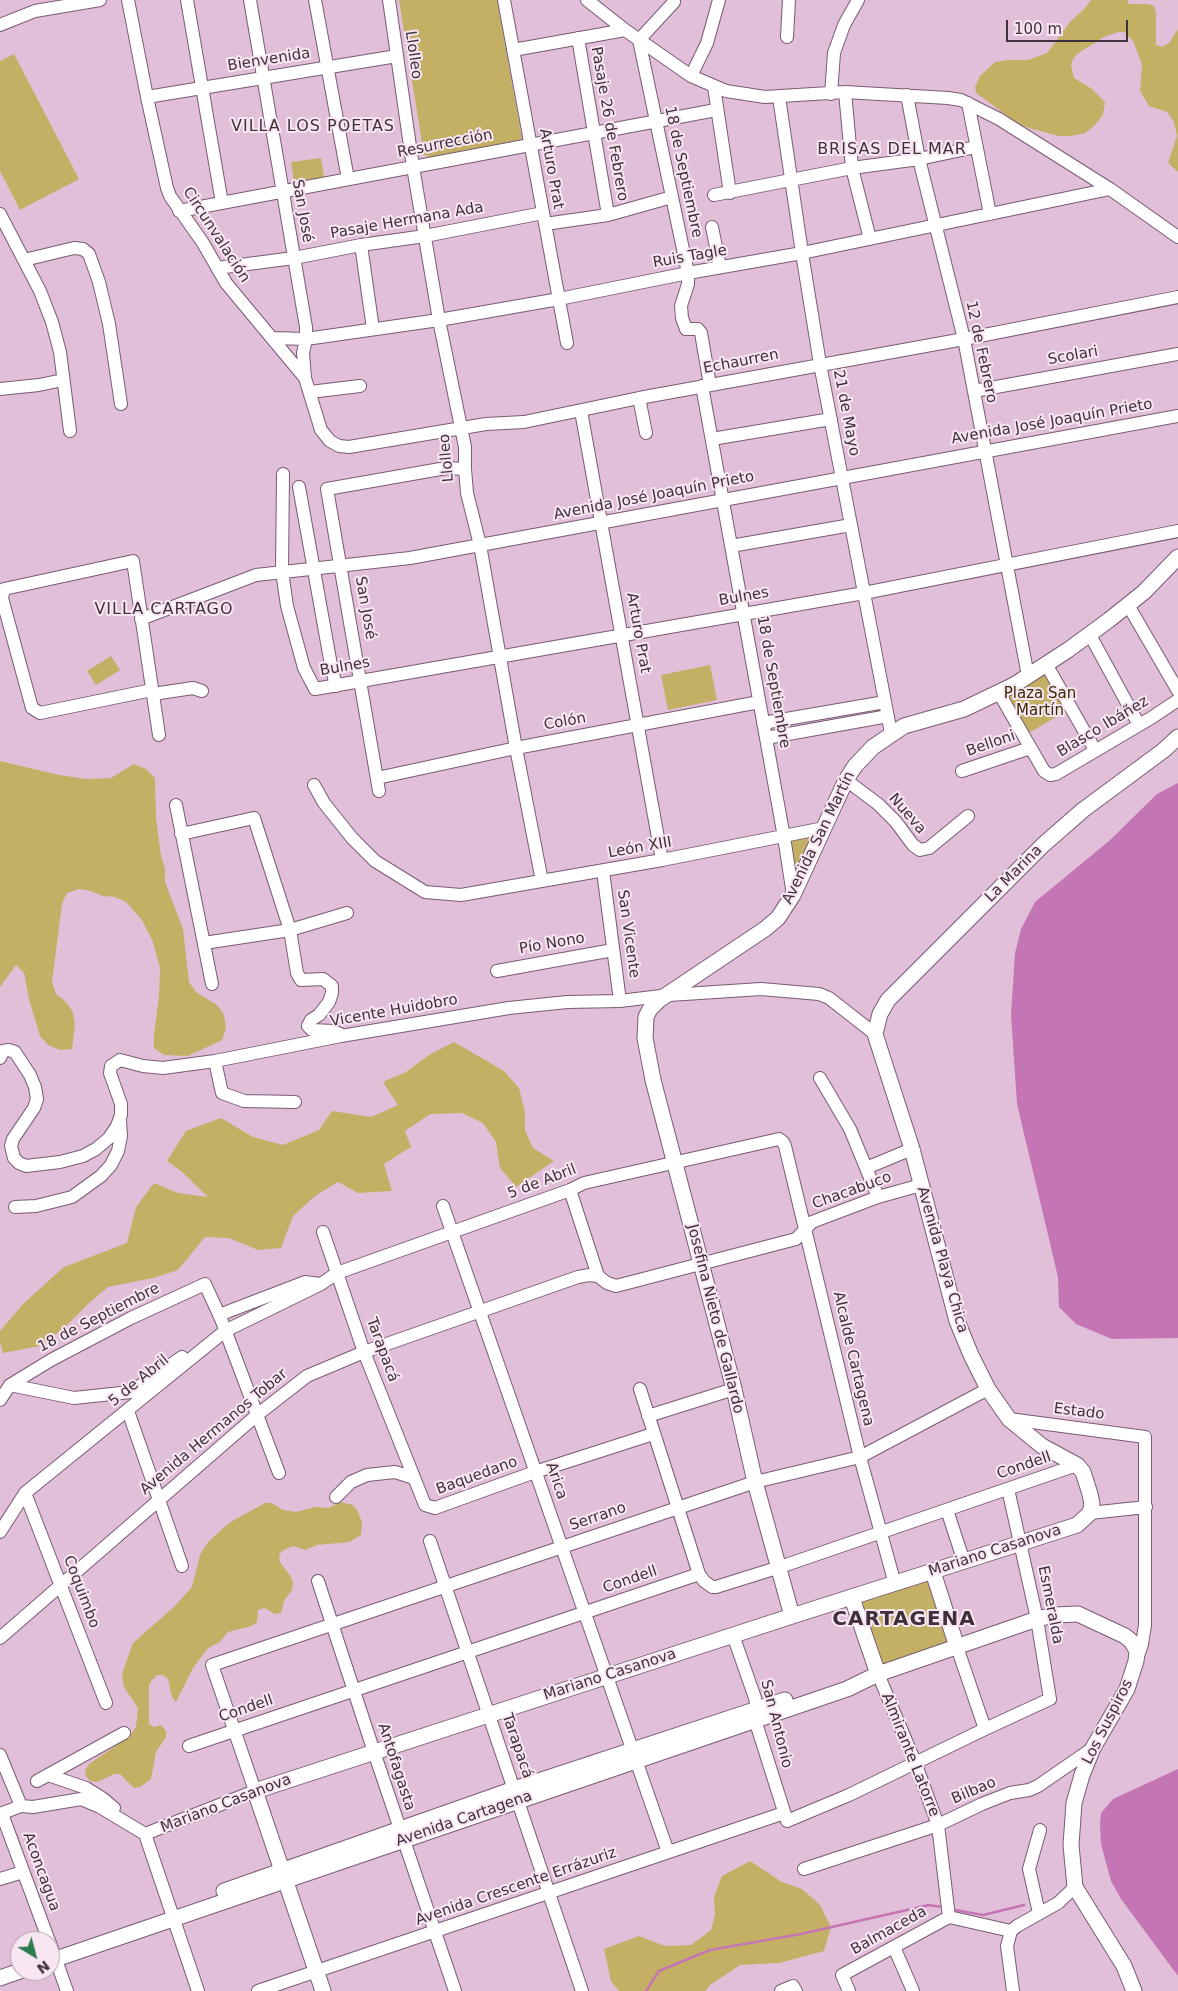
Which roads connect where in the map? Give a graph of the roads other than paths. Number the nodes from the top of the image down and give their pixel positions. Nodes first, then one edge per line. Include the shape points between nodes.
1 (100, 0) edge
2 (128, 0) edge
3 (188, 0) edge
4 (250, 0) edge
5 (315, 0) edge
6 (389, 0) edge
7 (504, 0) edge
8 (587, 0) edge
9 (719, 0) edge
10 (789, 0) edge
11 (858, 0) edge
12 (674, 2) dead end
13 (0, 25) edge
14 (625, 30) junction
15 (787, 37) dead end
16 (578, 38) junction
17 (639, 40) junction
18 (513, 50) junction
19 (396, 56) junction
20 (327, 66) junction
21 (263, 76) junction
22 (691, 76) junction
23 (202, 87) junction
24 (714, 87) junction
25 (845, 92) junction
26 (831, 94) junction
27 (907, 95) junction
28 (147, 97) junction
29 (779, 97) junction
30 (968, 103) junction
31 (716, 110) junction
32 (656, 122) junction
33 (594, 133) junction
34 (530, 145) junction
35 (976, 147) junction
36 (919, 158) junction
37 (413, 167) junction
38 (852, 168) junction
39 (348, 179) junction
40 (792, 179) junction
41 (1110, 189) junction
42 (282, 191) junction
43 (730, 193) junction
44 (714, 195) dead end
45 (672, 197) junction
46 (222, 203) junction
47 (179, 210) junction
48 (0, 214) edge
49 (990, 214) junction
50 (608, 215) junction
51 (544, 219) junction
52 (712, 227) dead end
53 (935, 227) junction
54 (425, 236) junction
55 (1178, 237) edge
56 (870, 239) junction
57 (361, 246) junction
58 (802, 253) junction
59 (294, 258) junction
60 (24, 260) junction
61 (720, 267) junction
62 (217, 268) junction
63 (688, 273) junction
64 (1178, 297) edge
65 (559, 299) junction
66 (439, 320) junction
67 (373, 329) junction
68 (273, 338) junction
69 (306, 339) junction
70 (964, 339) junction
71 (567, 343) dead end
72 (1178, 354) edge
73 (820, 364) junction
74 (305, 378) junction
75 (63, 380) junction
76 (706, 385) junction
77 (360, 386) dead end
78 (0, 389) edge
79 (974, 391) junction
80 (310, 392) junction
81 (639, 398) junction
82 (121, 404) dead end
83 (581, 411) junction
84 (1178, 416) edge
85 (830, 419) junction
86 (319, 426) joint
87 (461, 428) junction
88 (70, 431) dead end
89 (646, 433) dead end
90 (712, 439) junction
91 (986, 451) junction
92 (465, 469) junction
93 (283, 474) dead end
94 (842, 478) junction
95 (299, 487) dead end
96 (723, 500) junction
97 (602, 522) junction
98 (851, 525) junction
99 (1178, 531) edge
100 (480, 545) junction
101 (731, 546) junction
102 (1178, 558) edge
103 (341, 566) junction
104 (1008, 566) junction
105 (313, 568) junction
106 (282, 571) junction
107 (864, 592) junction
108 (1128, 605) junction
109 (744, 613) junction
110 (141, 619) junction
111 (1090, 634) junction
112 (622, 635) junction
113 (500, 656) junction
114 (1046, 664) junction
115 (1028, 676) junction
116 (361, 681) junction
117 (336, 686) junction
118 (202, 691) dead end
119 (1178, 691) edge
120 (153, 692) junction
121 (999, 693) junction
122 (1178, 700) edge
123 (759, 702) junction
124 (885, 702) junction
125 (888, 716) junction
126 (763, 723) junction
127 (638, 725) junction
128 (1140, 725) junction
129 (891, 733) junction
130 (160, 735) dead end
131 (1178, 737) edge
132 (766, 738) junction
133 (516, 748) junction
134 (1030, 748) junction
135 (1095, 750) junction
136 (962, 771) dead end
137 (846, 780) junction
138 (314, 785) dead end
139 (378, 785) joint
140 (176, 805) dead end
141 (968, 816) dead end
142 (824, 828) junction
143 (181, 834) junction
144 (784, 837) junction
145 (662, 860) junction
146 (603, 871) junction
147 (542, 881) junction
148 (793, 895) junction
149 (347, 913) dead end
150 (290, 930) junction
151 (204, 943) junction
152 (613, 950) junction
153 (497, 971) dead end
154 (212, 984) dead end
155 (669, 995) junction
156 (620, 1001) junction
157 (644, 1021) joint
158 (874, 1034) junction
159 (341, 1036) junction
160 (0, 1058) edge
161 (215, 1061) junction
162 (820, 1078) dead end
163 (295, 1102) dead end
164 (120, 1121) junction
165 (784, 1142) joint
166 (912, 1149) junction
167 (675, 1162) junction
168 (866, 1168) junction
169 (921, 1185) junction
170 (570, 1190) junction
171 (878, 1197) junction
172 (443, 1206) dead end
173 (15, 1207) dead end
174 (806, 1229) junction
175 (323, 1232) dead end
176 (452, 1232) junction
177 (701, 1263) junction
178 (338, 1273) junction
179 (598, 1276) junction
180 (321, 1284) junction
181 (480, 1311) junction
182 (219, 1315) junction
183 (224, 1331) junction
184 (364, 1352) junction
185 (10, 1385) junction
186 (640, 1389) dead end
187 (734, 1389) junction
188 (988, 1389) junction
189 (0, 1400) edge
190 (128, 1411) junction
191 (257, 1415) junction
192 (648, 1416) junction
193 (1008, 1420) junction
194 (653, 1434) junction
195 (1145, 1437) joint
196 (860, 1458) junction
197 (1077, 1465) junction
198 (535, 1472) junction
199 (279, 1473) dead end
200 (414, 1478) junction
201 (755, 1482) junction
202 (1008, 1489) junction
203 (25, 1493) junction
204 (336, 1497) dead end
205 (159, 1500) junction
206 (1146, 1507) junction
207 (677, 1508) junction
208 (947, 1510) junction
209 (1090, 1513) junction
210 (0, 1532) edge
211 (881, 1533) junction
212 (430, 1541) dead end
213 (1021, 1544) junction
214 (561, 1547) junction
215 (964, 1562) junction
216 (182, 1566) dead end
217 (780, 1567) junction
218 (933, 1572) junction
219 (699, 1574) junction
220 (318, 1581) dead end
221 (62, 1584) junction
222 (895, 1584) junction
223 (445, 1586) junction
224 (852, 1598) junction
225 (584, 1613) junction
226 (792, 1616) junction
227 (1037, 1618) junction
228 (332, 1624) junction
229 (733, 1635) junction
230 (0, 1638) edge
231 (957, 1647) junction
232 (468, 1652) junction
233 (1136, 1661) junction
234 (878, 1674) junction
235 (606, 1676) junction
236 (353, 1690) junction
237 (1050, 1699) joint
238 (106, 1703) dead end
239 (757, 1714) junction
240 (489, 1715) junction
241 (984, 1729) junction
242 (234, 1730) junction
243 (124, 1733) dead end
244 (189, 1746) dead end
245 (1093, 1748) junction
246 (374, 1752) junction
247 (0, 1755) edge
248 (634, 1756) junction
249 (915, 1762) junction
250 (255, 1791) junction
251 (516, 1795) junction
252 (21, 1806) junction
253 (1, 1814) edge
254 (785, 1817) junction
255 (126, 1824) junction
256 (938, 1825) junction
257 (1040, 1830) dead end
258 (145, 1834) junction
259 (401, 1835) junction
260 (668, 1852) junction
261 (804, 1869) dead end
262 (23, 1872) junction
263 (284, 1875) junction
264 (0, 1880) edge
265 (1075, 1888) junction
266 (549, 1892) junction
267 (1039, 1913) junction
268 (173, 1914) junction
269 (949, 1917) junction
270 (44, 1931) edge
271 (434, 1932) junction
272 (1011, 1932) junction
273 (894, 1947) junction
274 (60, 1948) edge
275 (317, 1971) junction
276 (60, 1974) edge
277 (67, 1991) edge
278 (198, 1991) edge
279 (258, 1991) edge
280 (324, 1991) edge
281 (455, 1991) edge
282 (582, 1991) edge
283 (781, 1991) edge
284 (796, 1991) edge
285 (849, 1991) edge
286 (912, 1991) edge
287 (1013, 1991) edge
288 (1134, 1991) edge

1 - 13 street via 35,11
2 - 28 street, Circunvalación
3 - 23 street
4 - 21 street, San José
5 - 20 street
6 - 19 street, Llolleo
7 - 18 street, Arturo Prat
8 - 14 street
9 - 22 street via 707,43
10 - 15 street
11 - 26 street via 844,25 834,54
12 - 17 street
14 - 16 street
14 - 17 street
16 - 18 street
16 - 33 street, Pasaje 26 de Febrero
17 - 22 street
17 - 32 street, 18 de Septiembre
18 - 34 street, Arturo Prat
19 - 20 street, Bienvenida
19 - 37 street, Llolleo
20 - 21 street, Bienvenida
20 - 39 street
21 - 23 street, Bienvenida
21 - 42 street, San José
22 - 24 street
23 - 28 street, Bienvenida
23 - 46 street
24 - 29 street via 746,96
24 - 31 street
25 - 26 street
25 - 27 street
25 - 38 street
26 - 29 street
27 - 30 street
27 - 36 street, 12 de Febrero
28 - 47 street, Circunvalación via 167,188
29 - 40 street, 21 de Mayo
30 - 35 street
30 - 41 street via 1000,119
31 - 32 street, Resurrección
31 - 43 street
32 - 33 street, Resurrección
32 - 45 street, 18 de Septiembre
33 - 34 street, Resurrección
33 - 50 street, Pasaje 26 de Febrero
34 - 37 street, Resurrección
34 - 51 street, Arturo Prat
35 - 36 street
35 - 49 street
36 - 38 street
36 - 53 street, 12 de Febrero
37 - 39 street, Resurrección
37 - 54 street, Llolleo
38 - 40 street
38 - 56 street
39 - 42 street, Resurrección
40 - 43 street
40 - 58 street, 21 de Mayo
41 - 49 street, Ruis Tagle
41 - 55 street
42 - 46 street, Resurrección
42 - 59 street, San José
43 - 44 street
45 - 50 street, Pasaje Hermana Ada
45 - 63 street, 18 de Septiembre
46 - 47 street, Resurrección
47 - 62 street, Circunvalación
48 - 60 street
49 - 53 street, Ruis Tagle
50 - 51 street, Pasaje Hermana Ada
51 - 54 street, Pasaje Hermana Ada
51 - 65 street, Arturo Prat
52 - 61 street
53 - 56 street, Ruis Tagle
53 - 70 street, 12 de Febrero
54 - 57 street, Pasaje Hermana Ada
54 - 66 street, Llolleo
56 - 58 street, Ruis Tagle
57 - 59 street, Pasaje Hermana Ada
57 - 67 street
58 - 61 street, Ruis Tagle
58 - 73 street, 21 de Mayo
59 - 62 street, Pasaje Hermana Ada
59 - 69 street, San José
60 - 75 street via 52,322
60 - 82 street via 74,248 89,254 109,324
61 - 63 street, Ruis Tagle
62 - 68 street, Circunvalación via 244,306
63 - 65 street, Ruis Tagle
63 - 76 street, 18 de Septiembre via 681,306 682,318 686,329 698,329 701,333
64 - 70 street, Echaurren
65 - 66 street, Ruis Tagle
65 - 71 street, Arturo Prat
66 - 67 street, Ruis Tagle
66 - 87 street, Llolleo
67 - 69 street, Ruis Tagle
68 - 69 street, Ruis Tagle
68 - 74 street, Circunvalación
69 - 74 street, San José via 303,353
70 - 73 street, Echaurren
70 - 79 street, 12 de Febrero
72 - 79 street, Scolari
73 - 76 street, Echaurren
73 - 85 street, 21 de Mayo
74 - 80 street, San José
75 - 78 street
75 - 88 street
76 - 81 street, Echaurren
76 - 90 street, 18 de Septiembre
77 - 80 street
79 - 91 street, 12 de Febrero
80 - 86 street, San José
81 - 83 street, Echaurren
81 - 89 street
83 - 87 street, Echaurren via 524,422
83 - 97 street, Arturo Prat
84 - 91 street, Avenida José Joaquín Prieto
85 - 90 street
85 - 94 street, 21 de Mayo
86 - 87 street, Echaurren via 330,441 349,447
87 - 92 street, Llolleo
90 - 96 street, 18 de Septiembre
91 - 94 street, Avenida José Joaquín Prieto
91 - 104 street, 12 de Febrero
92 - 100 street, Llolleo via 467,493
92 - 103 street, San José via 446,468 327,489
93 - 106 street
94 - 96 street, Avenida José Joaquín Prieto
94 - 98 street, 21 de Mayo
95 - 105 street
96 - 97 street, Avenida José Joaquín Prieto
96 - 101 street, 18 de Septiembre
97 - 100 street, Avenida José Joaquín Prieto
97 - 112 street, Arturo Prat
98 - 101 street
98 - 107 street, 21 de Mayo
99 - 104 street, Bulnes
100 - 103 street, Avenida José Joaquín Prieto
100 - 113 street, Llolleo
101 - 109 street, 18 de Septiembre
102 - 108 main road, Avenida San Martín
103 - 105 street, Avenida José Joaquín Prieto
103 - 116 street, San José
104 - 107 street, Bulnes
104 - 115 street, 12 de Febrero
105 - 106 street, Avenida José Joaquín Prieto
105 - 117 street
106 - 110 street, Avenida José Joaquín Prieto via 256,575
106 - 117 street, Bulnes via 286,606 304,668 315,689
107 - 109 street, Bulnes
107 - 124 street, 21 de Mayo
108 - 111 main road, Avenida San Martín
108 - 119 street
109 - 112 street, Bulnes
109 - 123 street, 18 de Septiembre
110 - 120 street
110 - 120 street via 133,561 4,589 2,598 32,708 40,713
111 - 114 main road, Avenida San Martín
111 - 128 street
112 - 113 street, Bulnes
112 - 127 street, Arturo Prat
113 - 116 street, Bulnes
113 - 133 street, Llolleo
114 - 115 main road, Avenida San Martín
114 - 135 street
115 - 121 main road, Avenida San Martín
116 - 117 street, Bulnes
116 - 139 street, San José
118 - 120 street via 193,688
120 - 130 street
121 - 129 main road, Avenida San Martín via 964,709 912,723
121 - 134 street, Blasco Ibáñez
122 - 128 street, Blasco Ibáñez
123 - 126 street, 18 de Septiembre
123 - 127 street, Colón
124 - 125 street, 21 de Mayo
124 - 126 street
125 - 129 street, 21 de Mayo
125 - 132 street
126 - 132 street, 18 de Septiembre
127 - 133 street, Colón
127 - 145 street, Arturo Prat
128 - 135 street, Blasco Ibáñez
129 - 137 main road, Avenida San Martín via 854,766
131 - 158 main road, La Marina via 1043,845 888,1000
132 - 144 street, 18 de Septiembre
133 - 139 street, Colón
133 - 147 street, Llolleo
134 - 135 street, Blasco Ibáñez via 1050,775
134 - 136 street, Belloni
137 - 141 street, Nueva via 878,804 920,850 929,848
137 - 142 main road, Avenida San Martín
138 - 147 street, León XIII via 324,804 375,861 425,892 461,895
140 - 143 street
142 - 144 street, León XIII
142 - 148 main road, Avenida San Martín
143 - 150 street via 254,818
143 - 151 street
144 - 145 street, León XIII
144 - 148 street, 18 de Septiembre
145 - 146 street, León XIII
146 - 147 street, León XIII
146 - 152 street, San Vicente
148 - 155 main road, Avenida San Martín via 778,918
149 - 150 street
150 - 151 street
150 - 159 street via 301,980 323,979 332,986 329,1002 308,1026 312,1030 333,1031
151 - 154 street
152 - 153 street, Pío Nono
152 - 156 street, San Vicente
155 - 156 street, Vicente Huidobro
155 - 157 main road, Avenida San Martín via 654,1004
155 - 158 street, Vicente Huidobro via 761,989 819,994 830,998
156 - 159 street, Vicente Huidobro via 509,1008
157 - 167 main road, Josefina Nieto de Gallardo via 644,1038 653,1080
158 - 166 main road, Avenida Playa Chica
159 - 161 street, Vicente Huidobro
160 - 164 street via 3,1051 15,1052 30,1075 36,1096 34,1108 11,1146 16,1161 23,1165 60,1162 83,1156 109,1138
161 - 163 street via 222,1093 244,1101
161 - 164 street, Vicente Huidobro via 163,1068 117,1061 110,1072 121,1104
162 - 168 street via 850,1129
164 - 173 street via 118,1151 101,1176 72,1197 36,1206
165 - 167 street, 5 de Abril via 779,1139
165 - 174 street, Alcalde Cartagena
166 - 168 street
166 - 169 main road, Avenida Playa Chica
167 - 170 street, 5 de Abril via 584,1183
167 - 177 main road, Josefina Nieto de Gallardo
168 - 171 street
169 - 171 street, Chacabuco
169 - 188 main road, Avenida Playa Chica via 957,1321
170 - 176 street, 5 de Abril
170 - 179 street
171 - 174 street, Chacabuco via 812,1222
172 - 176 street, Arica
174 - 177 street, Chacabuco via 796,1239
174 - 196 street, Alcalde Cartagena
175 - 178 street, Tarapacá
176 - 178 street, 5 de Abril
176 - 181 street, Arica
177 - 179 street, Chacabuco via 616,1286
177 - 187 main road, Josefina Nieto de Gallardo
178 - 180 street, 5 de Abril
178 - 184 street, Tarapacá
179 - 181 street, Avenida Hermanos Tobar via 578,1276
180 - 182 street via 305,1282
180 - 183 street, 5 de Abril
181 - 184 street, Avenida Hermanos Tobar
181 - 198 street, Arica
182 - 183 street
182 - 185 street, 18 de Septiembre via 205,1284 131,1318
183 - 185 street via 210,1337 131,1392 74,1398
183 - 190 street, 5 de Abril
183 - 191 street
184 - 191 street, Avenida Hermanos Tobar via 307,1376
184 - 200 street, Tarapacá
185 - 189 street
186 - 192 street
187 - 192 street
187 - 201 main road, Josefina Nieto de Gallardo
188 - 193 main road, Avenida Playa Chica
188 - 196 street, Serrano
190 - 203 street, 5 de Abril
190 - 205 street
191 - 199 street
191 - 205 street, Avenida Hermanos Tobar
192 - 194 street
193 - 195 street, Estado
193 - 197 main road, Avenida Playa Chica via 1042,1446
194 - 198 street, Baquedano
194 - 207 street
195 - 206 street, Los Suspiros
196 - 201 street, Serrano
196 - 211 street, Alcalde Cartagena
197 - 202 street, Condell
197 - 209 main road via 1083,1472 1090,1494
198 - 200 street, Baquedano via 434,1508 425,1505
198 - 214 street, Arica
200 - 204 street via 394,1472 367,1475 351,1482
201 - 207 street, Serrano
201 - 217 main road, Josefina Nieto de Gallardo
202 - 208 street, Condell
202 - 213 street, Esmeralda
203 - 210 street, 5 de Abril
203 - 221 street, Coquimbo
205 - 216 street
205 - 221 street, Avenida Hermanos Tobar
206 - 209 street
206 - 233 street, Los Suspiros via 1145,1625
207 - 214 street, Serrano
207 - 219 street
208 - 211 street, Condell
208 - 215 street
209 - 213 main road, Mariano Casanova via 1077,1525
211 - 217 street, Condell
211 - 222 street, Alcalde Cartagena
212 - 223 street, Tarapacá
213 - 215 main road, Mariano Casanova
213 - 227 street, Esmeralda
214 - 223 street, Serrano
214 - 225 street, Arica
215 - 218 main road, Mariano Casanova
217 - 219 street, Condell via 716,1587 708,1585
217 - 226 main road, Josefina Nieto de Gallardo
218 - 222 main road, Mariano Casanova
218 - 231 main road
219 - 225 street, Condell
220 - 228 street, Antofagasta
221 - 230 street, Avenida Hermanos Tobar
221 - 238 street, Coquimbo
222 - 224 main road, Mariano Casanova
223 - 228 street, Serrano
223 - 232 street, Tarapacá
224 - 226 main road, Mariano Casanova
224 - 234 main road, Almirante Latorre
225 - 232 street, Condell
225 - 235 street, Arica
226 - 229 main road, Mariano Casanova
227 - 231 main road, Avenida Cartagena
227 - 233 main road, Avenida Cartagena via 1064,1614 1089,1618 1131,1641 1137,1651
227 - 237 street, Esmeralda
228 - 236 street, Antofagasta
228 - 242 street, Serrano via 212,1665
229 - 235 main road, Mariano Casanova
229 - 239 street, San Antonio
231 - 234 main road, Avenida Cartagena
231 - 241 street
232 - 236 street, Condell
232 - 240 street, Tarapacá
233 - 245 main road, Los Suspiros via 1124,1696
234 - 239 main road, Avenida Cartagena via 846,1680
234 - 249 street, Almirante Latorre
235 - 240 main road, Mariano Casanova
235 - 248 street, Arica
236 - 242 street, Condell
236 - 246 street, Antofagasta
237 - 241 street, Avenida Crescente Errázuriz
239 - 248 main road, Avenida Cartagena
239 - 254 street, San Antonio via 757,1726
240 - 246 main road, Mariano Casanova
240 - 251 street, Tarapacá
241 - 249 street, Avenida Crescente Errázuriz
242 - 244 street, Condell
242 - 250 street
243 - 255 street via 42,1778 77,1784 94,1792
245 - 256 street, Bilbao via 1038,1786 982,1804
245 - 265 main road, Los Suspiros via 1082,1775 1072,1817
246 - 250 main road, Mariano Casanova
246 - 259 street, Antofagasta
247 - 252 street
248 - 251 main road, Avenida Cartagena
248 - 260 street, Arica
249 - 254 street, Avenida Crescente Errázuriz via 849,1795
249 - 256 street, Almirante Latorre
250 - 258 street, Mariano Casanova
250 - 263 main road
251 - 259 main road, Avenida Cartagena
251 - 266 street, Tarapacá
252 - 253 street
252 - 255 street via 81,1799 100,1806
253 - 262 street, Aconcagua
254 - 260 street, Avenida Crescente Errázuriz
255 - 258 street
256 - 261 street, Bilbao
256 - 269 street, Almirante Latorre
257 - 267 street via 1029,1869
258 - 268 street
259 - 263 main road, Avenida Cartagena
259 - 271 street, Antofagasta
260 - 266 street, Avenida Crescente Errázuriz
262 - 264 street
262 - 270 street, Aconcagua
263 - 268 main road, Avenida Cartagena
263 - 275 main road
265 - 267 street via 1058,1904
265 - 288 main road, Los Suspiros via 1124,1966
266 - 271 street, Avenida Crescente Errázuriz
266 - 282 street, Tarapacá
267 - 272 street
268 - 274 main road, Avenida Cartagena
268 - 278 street
269 - 272 street, Balmaceda
269 - 273 street, Balmaceda
271 - 275 street, Avenida Crescente Errázuriz
271 - 281 street, Antofagasta
272 - 287 street via 1007,1946
273 - 285 street, Balmaceda via 842,1975
273 - 286 street
275 - 279 street, Avenida Crescente Errázuriz
275 - 280 main road
276 - 277 street, Aconcagua
283 - 284 street via 793,1986

